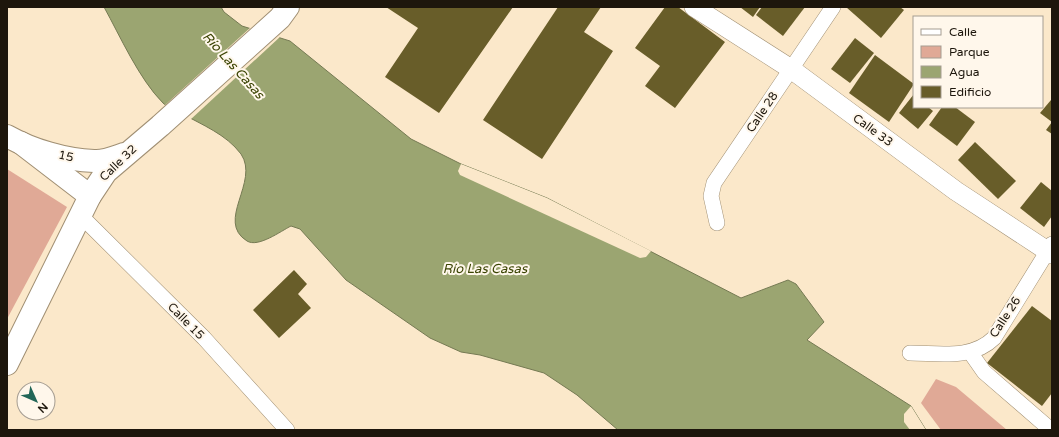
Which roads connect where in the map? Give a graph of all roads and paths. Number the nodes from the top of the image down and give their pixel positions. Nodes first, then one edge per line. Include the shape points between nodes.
1 (694, 7) edge
2 (833, 7) edge
3 (284, 12) edge
4 (791, 69) junction
5 (14, 140) edge
6 (127, 154) junction
7 (63, 157) junction
8 (93, 190) junction
9 (81, 216) junction
10 (717, 222) dead end
11 (1050, 250) edge
12 (970, 352) junction
13 (910, 353) dead end
14 (7, 364) edge
15 (287, 430) edge
16 (1051, 430) edge

1 - 4 street, Calle 33
2 - 4 street, Calle 28
3 - 6 main road, Calle 32
4 - 10 street, Calle 28 via 714,183 711,196
4 - 11 street, Calle 33 via 956,191
5 - 7 main road, 15
5 - 8 main road
6 - 7 main road, 15 via 95,162
6 - 8 main road, Calle 32 via 106,172
7 - 8 main road via 79,168
8 - 9 main road, Calle 32
9 - 14 main road, Calle 32
9 - 15 street, Calle 15 via 204,338
11 - 12 street, Calle 26 via 994,338 986,345
12 - 13 street, Calle 26
12 - 16 street via 984,372

